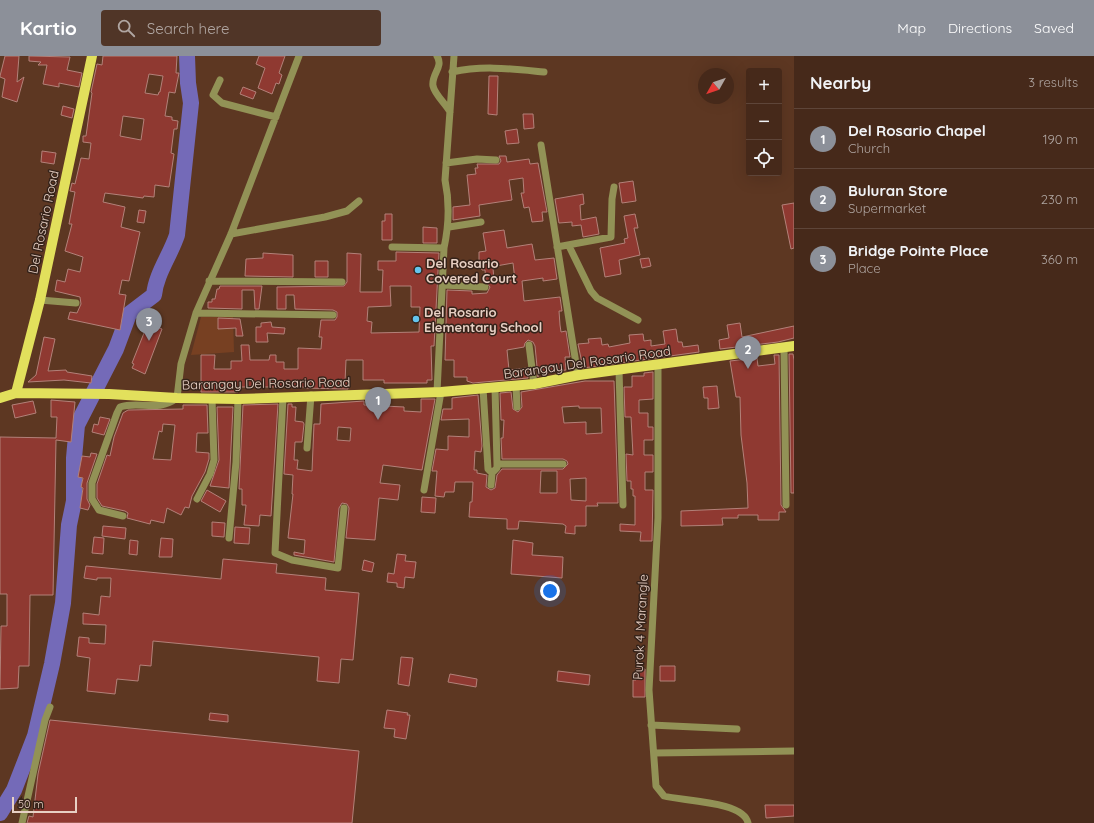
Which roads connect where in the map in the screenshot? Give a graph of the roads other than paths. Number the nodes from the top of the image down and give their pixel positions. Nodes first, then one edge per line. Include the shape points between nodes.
1 (92, 56) edge
2 (299, 56) edge
3 (437, 56) edge
4 (454, 56) edge
5 (452, 72) junction
6 (544, 72) dead end
7 (220, 80) dead end
8 (450, 112) junction
9 (276, 117) junction
10 (541, 145) dead end
11 (496, 160) dead end
12 (446, 163) junction
13 (614, 187) dead end
14 (359, 201) dead end
15 (481, 222) dead end
16 (449, 226) junction
17 (231, 234) junction
18 (569, 246) junction
19 (392, 247) dead end
20 (557, 247) junction
21 (444, 248) junction
22 (209, 282) junction
23 (342, 282) dead end
24 (443, 285) junction
25 (485, 287) dead end
26 (40, 300) junction
27 (76, 303) dead end
28 (196, 313) junction
29 (333, 315) dead end
30 (638, 320) dead end
31 (529, 345) dead end
32 (789, 347) edge
33 (658, 364) junction
34 (619, 370) junction
35 (578, 376) junction
36 (534, 384) junction
37 (516, 385) junction
38 (483, 388) junction
39 (495, 388) junction
40 (439, 392) junction
41 (16, 393) junction
42 (311, 395) junction
43 (283, 397) junction
44 (0, 398) edge
45 (177, 398) junction
46 (212, 398) junction
47 (238, 399) junction
48 (517, 407) dead end
49 (307, 448) dead end
50 (497, 464) junction
51 (563, 464) dead end
52 (492, 473) junction
53 (491, 485) dead end
54 (424, 490) dead end
55 (197, 499) dead end
56 (622, 505) dead end
57 (786, 505) dead end
58 (344, 508) dead end
59 (123, 516) dead end
60 (229, 538) dead end
61 (50, 708) dead end
62 (651, 725) junction
63 (737, 729) dead end
64 (794, 751) edge
65 (654, 753) junction
66 (22, 823) edge
67 (748, 823) edge

1 - 26 main road, Del Rosario Road
2 - 9 street
3 - 8 street via 440,60 433,77 433,86
4 - 5 street
5 - 6 street via 470,68 503,68
5 - 8 street
7 - 9 street via 213,95 217,100
8 - 12 street
9 - 17 street
10 - 20 street
11 - 12 street via 477,159
12 - 16 street
13 - 18 street via 611,237
14 - 17 street via 347,211 325,217
15 - 16 street
16 - 21 street
17 - 22 street
18 - 20 street
18 - 30 street via 590,291 597,298
19 - 21 street
20 - 35 street
21 - 24 street
22 - 23 street
22 - 28 street
24 - 25 street
24 - 40 street
26 - 27 street
26 - 41 main road, Del Rosario Road
28 - 29 street
28 - 45 street via 182,364
31 - 36 street
32 - 33 main road, Barangay Del Rosario Road
32 - 57 street
33 - 34 main road, Barangay Del Rosario Road
33 - 62 street, Purok 4 Marangle via 658,518 649,690
34 - 35 main road, Barangay Del Rosario Road
34 - 56 street
35 - 36 main road, Barangay Del Rosario Road
36 - 37 main road, Barangay Del Rosario Road
37 - 39 main road, Barangay Del Rosario Road
37 - 48 street
38 - 39 main road, Barangay Del Rosario Road
38 - 40 main road, Barangay Del Rosario Road
38 - 52 street via 487,466
39 - 50 street
40 - 42 main road, Barangay Del Rosario Road
40 - 54 street
41 - 44 main road, Barangay Del Rosario Road
41 - 45 main road, Barangay Del Rosario Road
42 - 43 main road, Barangay Del Rosario Road
42 - 49 street
43 - 47 main road, Barangay Del Rosario Road
43 - 58 street via 275,553 292,560 338,568
45 - 46 main road, Barangay Del Rosario Road
45 - 59 street via 169,404 159,406 126,405 120,407 117,413 92,483 92,499 99,510
46 - 47 main road, Barangay Del Rosario Road
46 - 55 street via 214,460
47 - 60 street via 236,462
50 - 51 street
50 - 52 street
52 - 53 street
61 - 66 street via 45,720
62 - 63 street
62 - 65 street, Purok 4 Marangle
64 - 65 street
65 - 67 street, Purok 4 Marangle via 656,786 661,794 734,808 744,815

